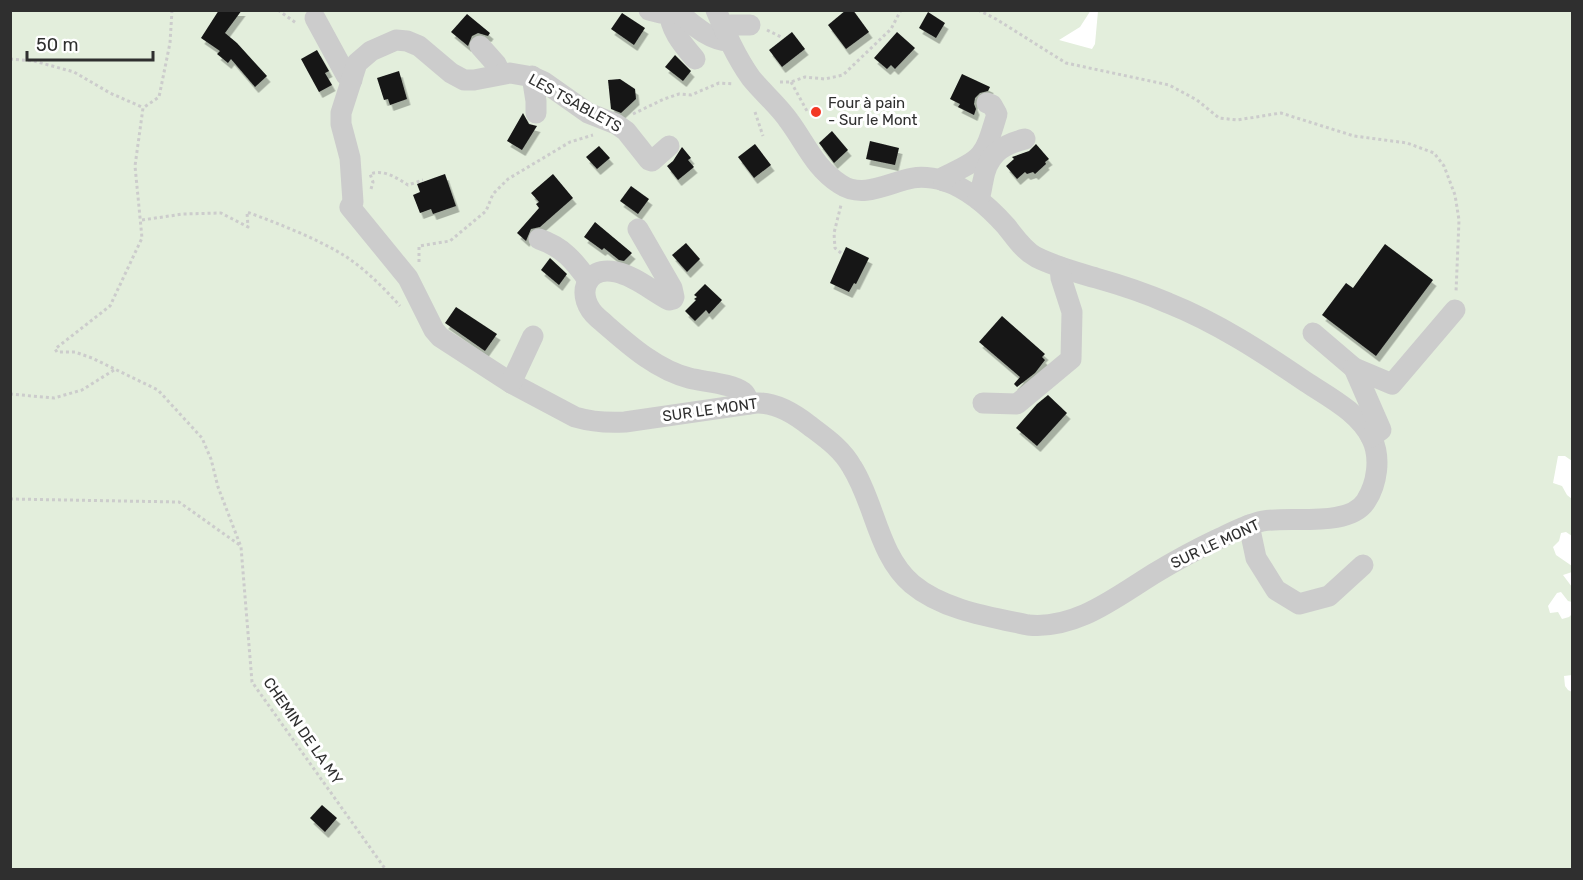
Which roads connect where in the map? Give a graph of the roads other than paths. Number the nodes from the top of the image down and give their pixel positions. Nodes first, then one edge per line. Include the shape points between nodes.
1 (666, 11) edge
2 (315, 18) dead end
3 (750, 25) dead end
4 (723, 26) edge
5 (480, 46) dead end
6 (695, 60) dead end
7 (501, 74) junction
8 (532, 76) junction
9 (352, 80) junction
10 (987, 103) dead end
11 (536, 113) dead end
12 (1025, 139) dead end
13 (669, 146) dead end
14 (944, 181) junction
15 (978, 199) junction
16 (638, 229) dead end
17 (539, 239) dead end
18 (1060, 267) junction
19 (588, 280) junction
20 (1455, 310) road end
21 (1313, 333) dead end
22 (533, 336) dead end
23 (440, 337) joint
24 (1354, 368) junction
25 (511, 383) junction
26 (983, 403) dead end
27 (749, 404) junction
28 (1371, 437) junction
29 (1249, 525) junction
30 (1364, 565) dead end

1 - 4 street via 712,38
1 - 6 street
2 - 9 street
3 - 4 street
4 - 14 street via 741,76 788,120 818,166 846,188 874,189 926,177
5 - 7 street
7 - 8 street, LES TSABLETS
7 - 9 street, LES TSABLETS via 464,80 419,46 402,40 380,46 362,57
8 - 11 street
8 - 13 street, LES TSABLETS via 588,113 616,124 650,160
9 - 23 street, LES TSABLETS via 340,118 361,193 350,207 408,278
10 - 14 street via 997,114 986,148 974,162 944,177
12 - 15 street via 994,153 984,171
14 - 15 street
15 - 18 street via 1033,256
16 - 19 street via 672,288 673,299 614,272
17 - 19 street via 560,248
18 - 26 street via 1072,312 1071,359 1017,404
18 - 28 street via 1134,290 1218,325 1340,405
19 - 27 street via 584,296 587,305 649,359 669,372 737,389 746,395
20 - 24 street via 1392,384
21 - 24 street
22 - 25 street
23 - 25 street, SUR LE MONT
24 - 28 street via 1381,430
25 - 27 street, SUR LE MONT via 575,417 603,423
27 - 29 street, SUR LE MONT via 766,403 784,410 838,448 861,483 891,555 911,584 943,602 1014,622 1043,626 1077,619 1183,557
28 - 29 street, SUR LE MONT via 1377,458 1374,482 1366,501 1357,510 1334,517 1273,519
29 - 30 street via 1256,558 1275,590 1299,604 1329,596

